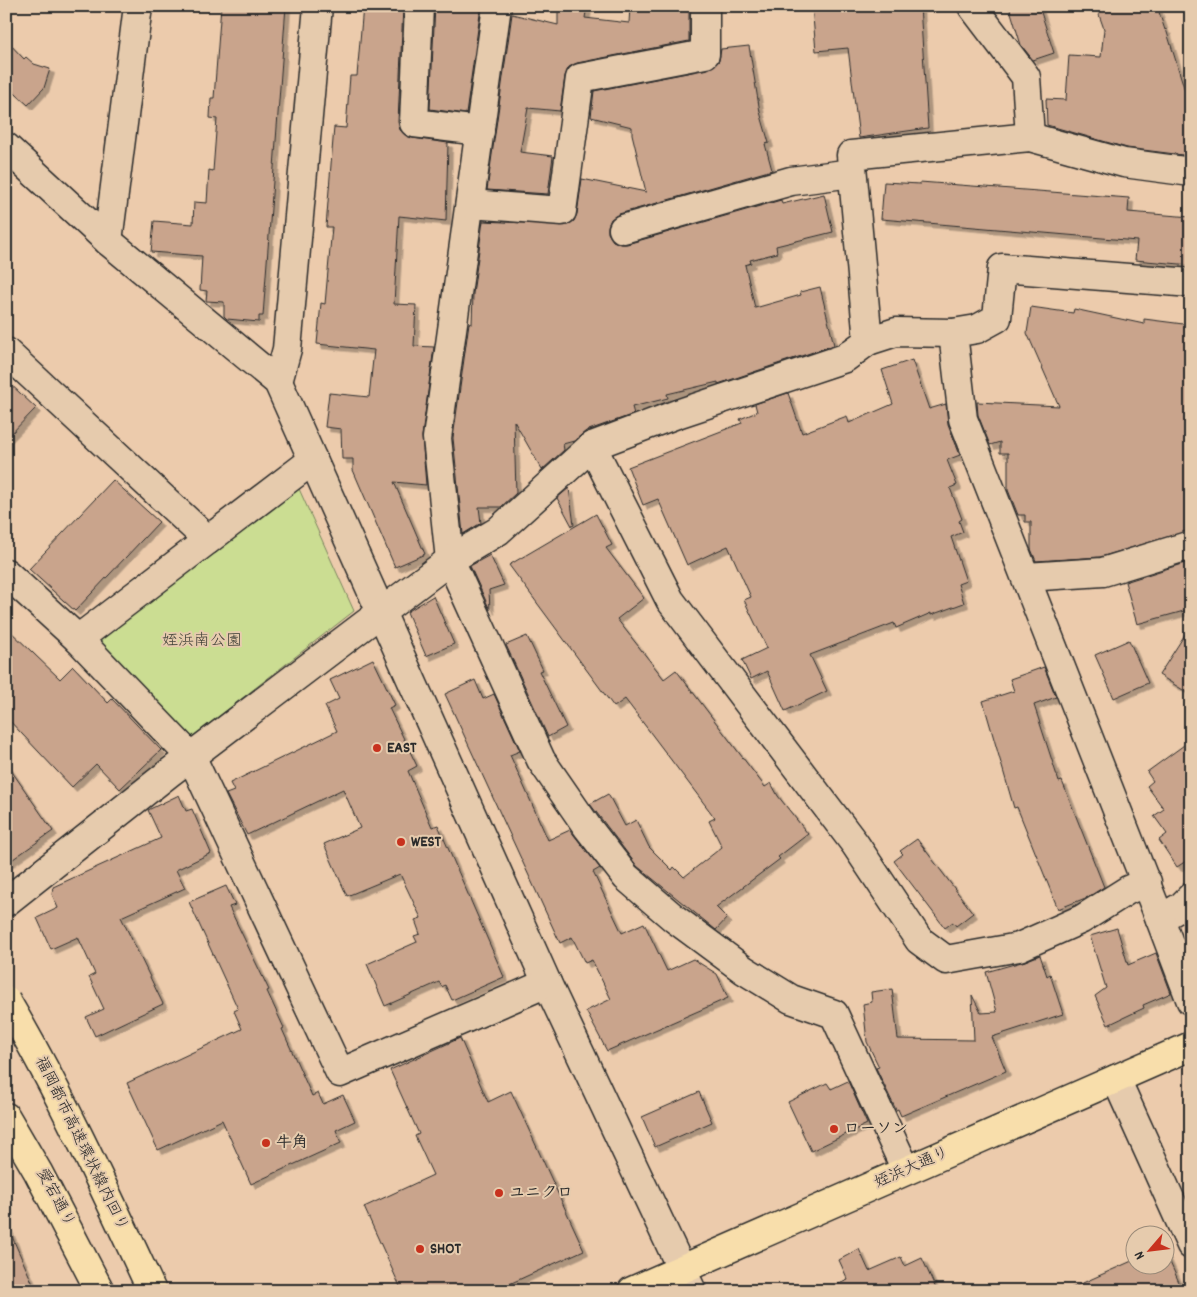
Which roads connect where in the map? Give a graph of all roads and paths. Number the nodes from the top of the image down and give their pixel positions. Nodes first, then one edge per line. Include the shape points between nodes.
1 (138, 6) edge
2 (318, 6) edge
3 (419, 6) edge
4 (497, 6) edge
5 (704, 6) edge
6 (972, 6) edge
7 (480, 131) junction
8 (1030, 136) junction
9 (6, 147) edge
10 (1191, 172) edge
11 (852, 173) junction
12 (470, 204) junction
13 (623, 229) dead end
14 (108, 241) junction
15 (1191, 283) edge
16 (953, 333) junction
17 (868, 341) junction
18 (6, 352) edge
19 (278, 382) junction
20 (592, 446) junction
21 (313, 460) junction
22 (208, 540) junction
23 (1191, 545) edge
24 (450, 560) junction
25 (6, 573) edge
26 (1026, 577) junction
27 (380, 613) junction
28 (78, 639) junction
29 (192, 758) junction
30 (1147, 882) junction
31 (1191, 897) edge
32 (6, 902) edge
33 (1160, 920) junction
34 (548, 983) junction
35 (6, 1000) edge
36 (1191, 1001) edge
37 (6, 1006) edge
38 (6, 1018) edge
39 (1191, 1046) edge
40 (44, 1065) junction
41 (1116, 1079) junction
42 (6, 1107) edge
43 (6, 1117) edge
44 (906, 1170) junction
45 (1191, 1245) edge
46 (687, 1280) edge
47 (101, 1291) edge
48 (152, 1291) edge
49 (160, 1291) edge
50 (632, 1291) edge

1 - 14 street
2 - 19 street via 287,349
3 - 7 street via 414,123
4 - 7 street
5 - 12 street via 705,54 580,78 562,212
6 - 8 street via 1026,77
7 - 12 street
8 - 10 street via 1124,163
8 - 11 street via 851,155
9 - 14 street
11 - 13 street via 791,181
11 - 17 street
12 - 24 street via 437,438
14 - 19 street
15 - 16 street via 1002,268 996,318 977,329
16 - 17 street via 896,332
16 - 26 street via 963,419
17 - 20 street via 845,358
18 - 22 street
19 - 21 street
20 - 24 street via 498,531
20 - 30 street via 670,600 855,844 919,940 946,960 1019,947 1082,919
21 - 22 street
21 - 27 street
22 - 28 street
23 - 26 street via 1103,572
24 - 27 street
24 - 44 street via 541,760 588,828 626,877 675,919 744,970 791,998 834,1014
25 - 28 street
26 - 30 street
27 - 29 street
27 - 34 street
28 - 29 street
29 - 32 street
29 - 34 street via 340,1073
30 - 33 street
31 - 33 street
33 - 36 street
34 - 46 street
35 - 48 main road, 福岡都市高速環状線内回り, bridge via 87,1150
37 - 40 street
38 - 40 main road
39 - 41 main road, 姪浜大通り
40 - 49 street via 128,1220
41 - 44 main road, 姪浜大通り
41 - 45 street
42 - 47 street, 愛宕通り
43 - 47 main road
44 - 46 main road, 姪浜大通り
46 - 50 main road, 姪浜大通り

